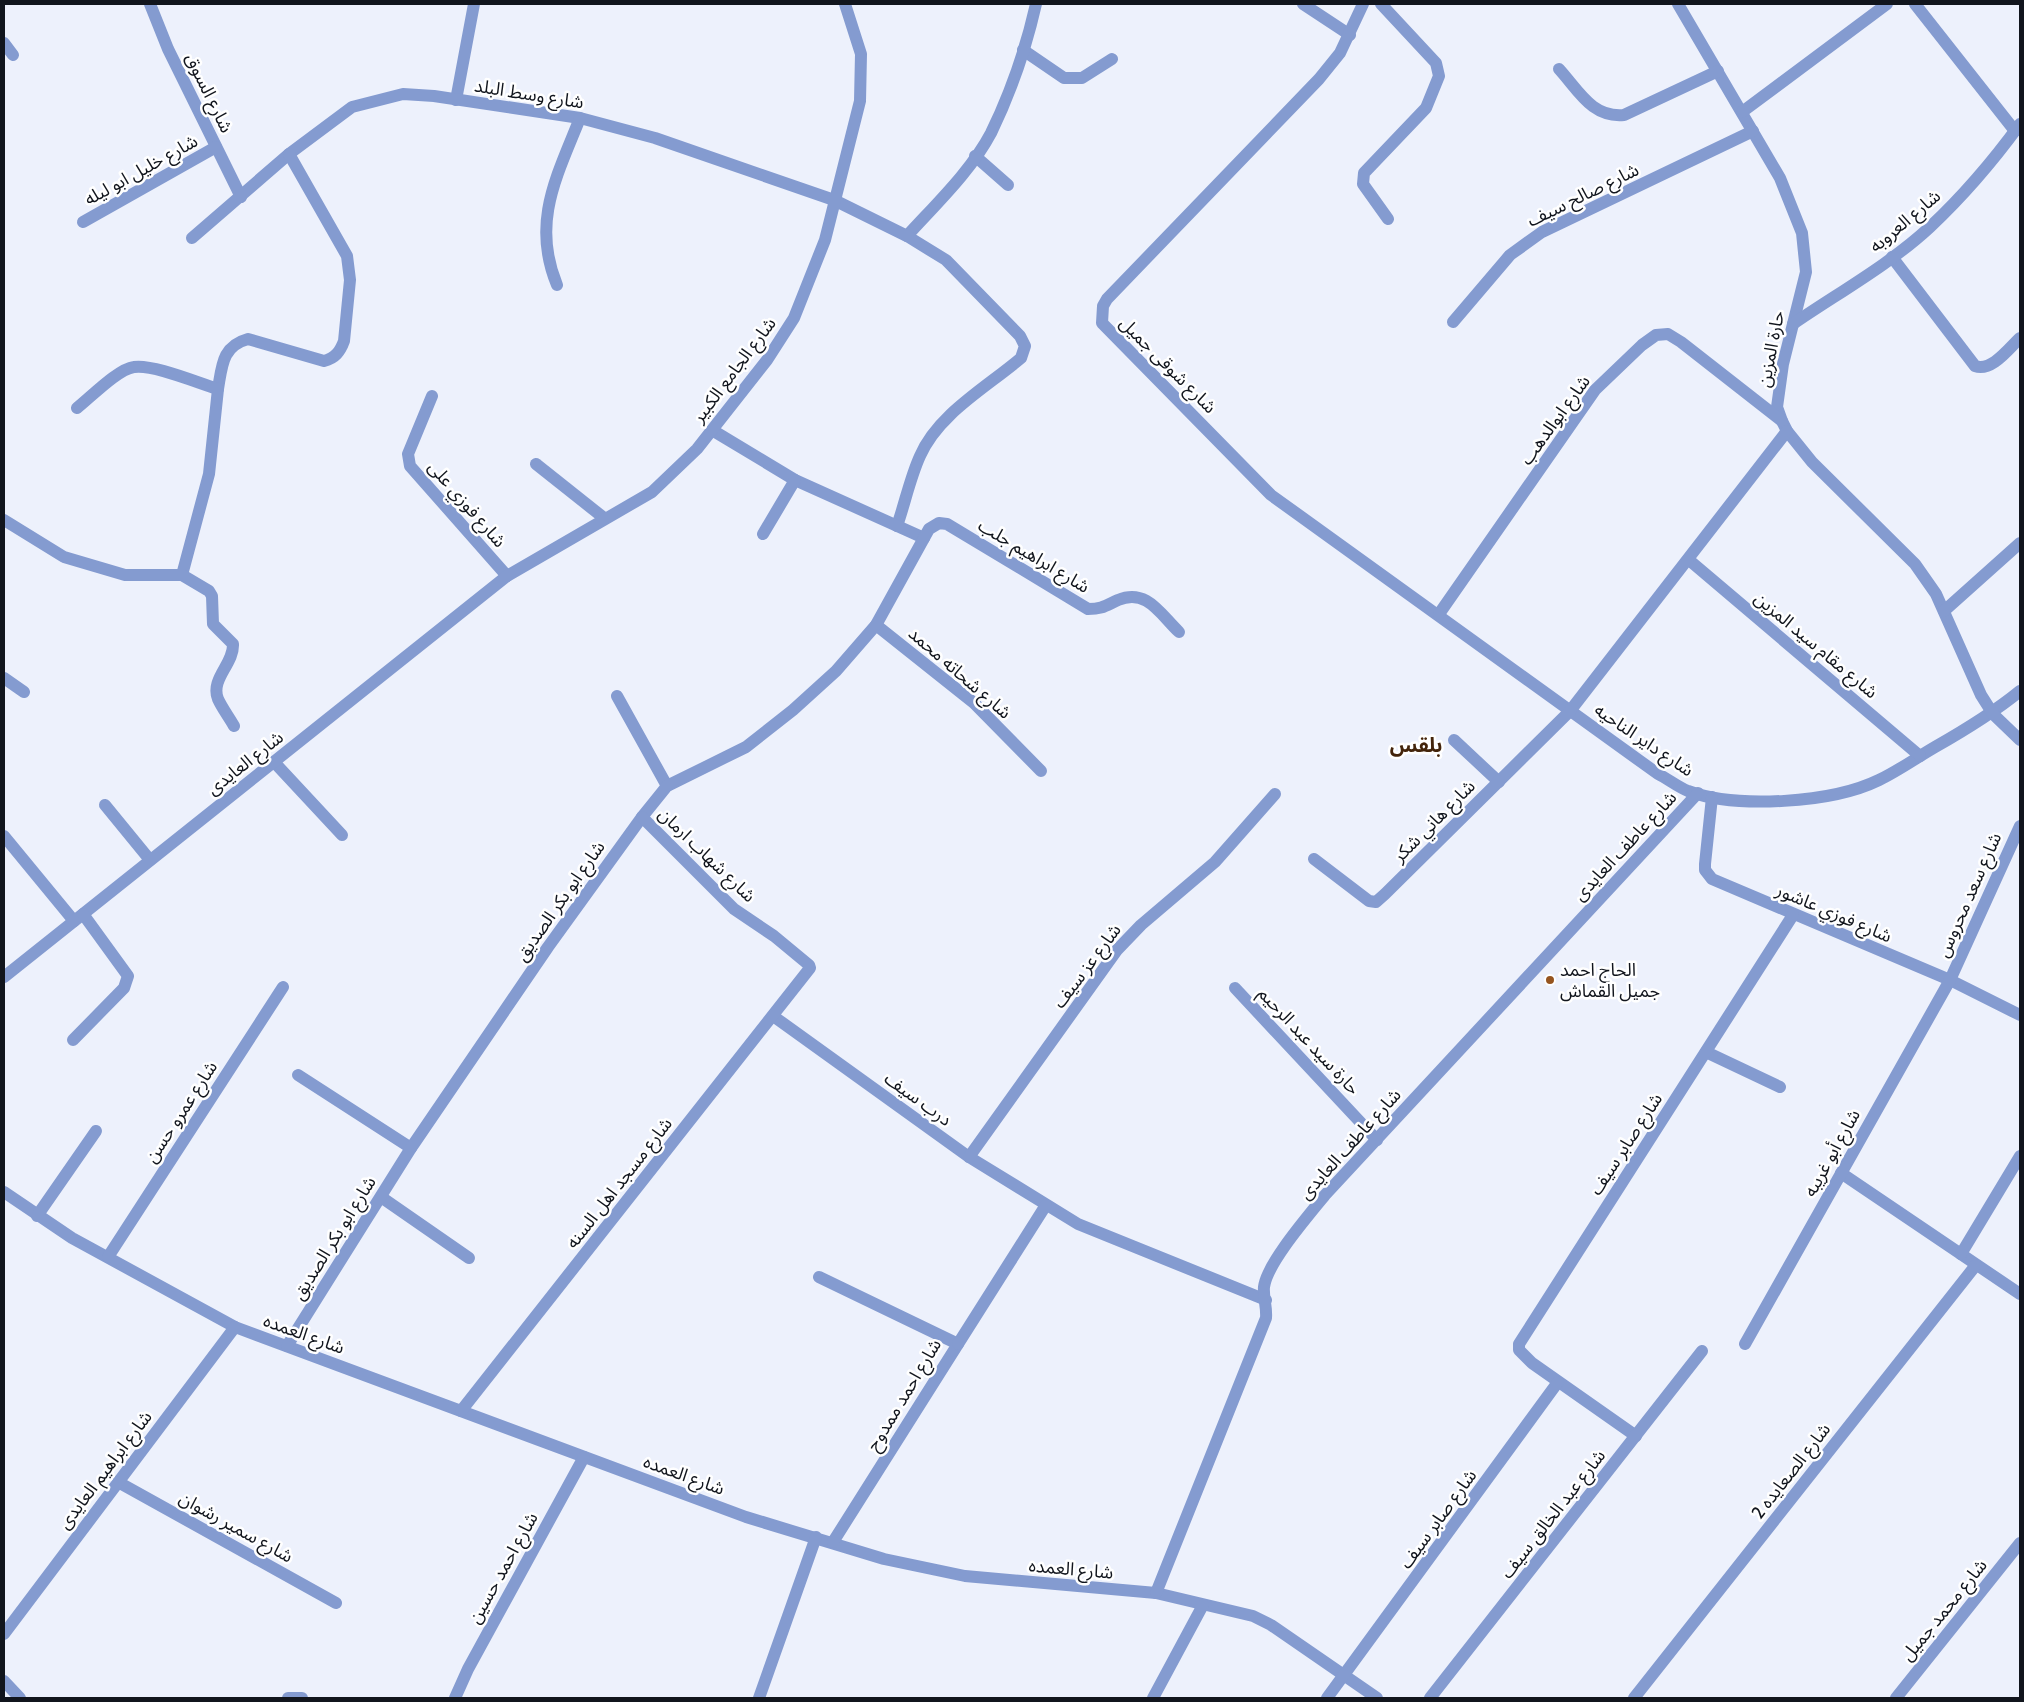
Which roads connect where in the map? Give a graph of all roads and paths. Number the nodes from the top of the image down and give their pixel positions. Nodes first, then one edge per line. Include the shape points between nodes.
1 (150, 4) edge
2 (474, 4) edge
3 (845, 4) edge
4 (1036, 4) edge
5 (1303, 4) edge
6 (1362, 4) edge
7 (1380, 4) edge
8 (1678, 4) edge
9 (1887, 4) edge
10 (1915, 4) edge
11 (1350, 35) junction
12 (4, 43) edge
13 (1023, 50) junction
14 (13, 55) dead end
15 (1112, 59) dead end
16 (1558, 69) dead end
17 (1718, 71) junction
18 (456, 100) junction
19 (1742, 112) junction
20 (580, 118) junction
21 (2018, 127) edge
22 (1753, 131) junction
23 (216, 148) junction
24 (289, 154) junction
25 (975, 156) junction
26 (1008, 185) dead end
27 (240, 197) junction
28 (834, 200) junction
29 (1388, 219) dead end
30 (83, 222) dead end
31 (907, 236) junction
32 (192, 238) dead end
33 (1892, 257) junction
34 (557, 285) dead end
35 (1453, 322) dead end
36 (1793, 324) junction
37 (2020, 338) edge
38 (218, 389) junction
39 (432, 396) dead end
40 (77, 408) dead end
41 (1785, 426) junction
42 (712, 430) junction
43 (536, 464) dead end
44 (795, 480) junction
45 (604, 518) junction
46 (4, 520) edge
47 (897, 526) junction
48 (763, 534) dead end
49 (924, 538) junction
50 (2020, 543) edge
51 (1689, 560) junction
52 (182, 576) junction
53 (507, 576) junction
54 (1944, 611) junction
55 (1439, 614) junction
56 (876, 625) junction
57 (1179, 632) dead end
58 (4, 678) edge
59 (2020, 691) edge
60 (24, 692) dead end
61 (617, 696) dead end
62 (1570, 711) junction
63 (1992, 714) junction
64 (234, 726) dead end
65 (1454, 740) dead end
66 (2020, 740) edge
67 (1920, 756) junction
68 (274, 762) junction
69 (1042, 771) dead end
70 (1499, 782) junction
71 (667, 786) junction
72 (1698, 793) junction
73 (1275, 794) dead end
74 (1712, 797) junction
75 (105, 805) dead end
76 (642, 817) junction
77 (2020, 826) edge
78 (342, 835) dead end
79 (4, 836) edge
80 (1314, 858) dead end
81 (150, 860) junction
82 (1793, 915) junction
83 (78, 918) junction
84 (804, 976) joint
85 (4, 977) edge
86 (1950, 980) junction
87 (283, 986) dead end
88 (1235, 988) dead end
89 (2020, 1015) edge
90 (773, 1016) junction
91 (73, 1040) dead end
92 (1706, 1052) junction
93 (298, 1075) dead end
94 (1780, 1087) dead end
95 (96, 1131) dead end
96 (1377, 1140) junction
97 (412, 1148) junction
98 (2020, 1156) edge
99 (969, 1157) junction
100 (1841, 1173) junction
101 (4, 1192) edge
102 (381, 1197) junction
103 (1046, 1205) junction
104 (37, 1216) junction
105 (1961, 1254) junction
106 (108, 1258) junction
107 (469, 1258) dead end
108 (1976, 1265) junction
109 (819, 1277) dead end
110 (2020, 1294) edge
111 (1266, 1300) junction
112 (234, 1327) junction
113 (958, 1344) junction
114 (1745, 1344) dead end
115 (287, 1346) junction
116 (1702, 1351) dead end
117 (1558, 1382) junction
118 (461, 1411) junction
119 (1636, 1436) junction
120 (584, 1457) junction
121 (118, 1482) junction
122 (816, 1537) junction
123 (833, 1542) junction
124 (2020, 1543) edge
125 (1156, 1593) junction
126 (336, 1602) dead end
127 (1203, 1605) junction
128 (4, 1634) edge
129 (1345, 1676) junction
130 (4, 1681) edge
131 (20, 1698) edge
132 (288, 1698) edge
133 (302, 1698) edge
134 (455, 1698) edge
135 (759, 1698) edge
136 (1153, 1698) edge
137 (1327, 1698) edge
138 (1377, 1698) edge
139 (1430, 1698) edge
140 (1634, 1698) edge
141 (1896, 1698) edge

1 - 23 street, شارع السوق
2 - 18 street
3 - 28 street, شارع الجامع الكبير via 861,54 860,101
4 - 13 street
5 - 11 street
6 - 11 street
7 - 29 street via 1436,63 1439,76 1426,108 1364,173 1364,184
8 - 17 street, حارة المزين
9 - 19 street
10 - 21 street
11 - 55 street, شارع شوقى جميل via 1319,79 1107,299 1102,323 1271,495
12 - 14 street
13 - 15 street via 1064,78 1082,78
13 - 25 street via 990,134
16 - 17 street via 1594,108 1612,116 1624,115
17 - 19 street, حارة المزين
18 - 20 street, شارع وسط البلد
18 - 24 street, شارع وسط البلد via 403,94 352,107
19 - 22 street, حارة المزين
20 - 28 street, شارع وسط البلد via 655,138
20 - 34 street via 548,201 548,264
21 - 33 street, شارع العروبه via 1990,166 1929,228
22 - 35 street, شارع صالح سيف via 1542,232 1510,255
22 - 36 street, حارة المزين via 1780,178 1802,233 1806,272
23 - 27 street, شارع السوق
23 - 30 street, شارع خليل ابو ليله
24 - 27 street, شارع وسط البلد
24 - 38 street via 347,256 350,280 344,341 341,350 324,361 248,339 237,342 229,349 222,366
25 - 26 street
25 - 31 street
27 - 32 street, شارع وسط البلد
28 - 31 street, شارع وسط البلد
28 - 42 street, شارع الجامع الكبير via 825,240 794,318 767,360
31 - 47 street, شارع وسط البلد via 946,260 1020,336 1025,346 1021,358 938,428 920,455
33 - 36 street, شارع العروبه
33 - 37 street via 1971,362 1979,367 1993,363
36 - 41 street, حارة المزين via 1777,407
38 - 40 street via 153,369 134,367 124,371
38 - 52 street via 209,474
39 - 53 street, شارع فوزي على via 408,454 410,466
41 - 51 street
41 - 54 street via 1812,462 1915,564
41 - 55 street, شارع ابوالدهب via 1681,342 1668,334 1656,335 1595,390
42 - 44 street
42 - 45 street, شارع الجامع الكبير via 652,492
43 - 45 street
44 - 47 street
44 - 48 street
45 - 53 street, شارع الجامع الكبير
46 - 52 street via 64,556 125,575
47 - 49 street
49 - 56 street, شارع ابو بكر الصديق
49 - 57 street, شارع ابراهيم جلب via 934,525 947,524 1088,608 1100,609 1126,597 1137,596 1146,600
50 - 54 street
51 - 62 street
51 - 67 street, شارع مقام سيد المزين
52 - 64 street via 210,591 213,624 234,644 234,652 216,688 218,700
53 - 68 street, شارع العايدى
54 - 63 street
55 - 62 street, شارع داير الناحيه
56 - 69 street, شارع شحاته محمد via 974,703
56 - 71 street, شارع ابو بكر الصديق via 836,671 746,747
58 - 60 street
59 - 63 street, شارع داير الناحيه
61 - 71 street
62 - 70 street, شارع هاني شكر
62 - 72 street, شارع داير الناحيه via 1658,774
63 - 66 street
63 - 67 street, شارع داير الناحيه
65 - 70 street
67 - 74 street, شارع داير الناحيه via 1878,780 1838,795 1811,800 1764,801
68 - 78 street
68 - 81 street, شارع العايدى
70 - 80 street, شارع هاني شكر via 1376,902 1362,897
71 - 76 street, شارع ابو بكر الصديق
72 - 74 street, شارع داير الناحيه
72 - 96 street, شارع عاطف العايدى
73 - 99 street, شارع عز سيف via 1215,862 1141,925 1117,950
74 - 82 street, شارع فوزي عاشور via 1705,864 1708,876
75 - 81 street
76 - 84 street, شارع شهاب ارمان via 734,909 809,965
76 - 97 street, شارع ابو بكر الصديق via 548,947
77 - 86 street, شارع سعد محروس
79 - 83 street
81 - 83 street, شارع العايدى
82 - 86 street, شارع فوزي عاشور
82 - 92 street, شارع صابر سيف
83 - 85 street, شارع العايدى
83 - 91 street via 128,976 124,988
84 - 90 street, شارع مسجد اهل السنه
86 - 89 street, شارع فوزي عاشور
86 - 100 street, شارع أبو غريبه
87 - 106 street, شارع عمرو حسن
88 - 96 street, حارة سيد عبد الرحيم
90 - 99 street, درب سيف
90 - 118 street, شارع مسجد اهل السنه
92 - 94 street
92 - 117 street, شارع صابر سيف via 1519,1344 1524,1357
93 - 97 street
95 - 104 street
96 - 111 street, شارع عاطف العايدى via 1292,1235 1266,1278
97 - 102 street, شارع ابو بكر الصديق
98 - 105 street
99 - 103 street, درب سيف
100 - 105 street
100 - 114 street, شارع أبو غريبه
101 - 104 street, شارع العمده
102 - 107 street
102 - 115 street, شارع ابو بكر الصديق
103 - 111 street, درب سيف via 1078,1224
103 - 113 street
104 - 106 street, شارع العمده
105 - 108 street
106 - 112 street, شارع العمده
108 - 110 street
108 - 140 street, شارع الصعايده 2
109 - 113 street, شارع احمد ممدوح
111 - 125 street, شارع عاطف العايدى via 1266,1318
112 - 115 street, شارع العمده
112 - 121 street, شارع ابراهيم العايدى
113 - 123 street, شارع احمد ممدوح
115 - 118 street, شارع العمده
116 - 119 street, شارع عبد الخالق سيف
117 - 119 street, شارع صابر سيف
117 - 129 street, شارع صابر سيف
118 - 120 street, شارع العمده
119 - 139 street, شارع عبد الخالق سيف
120 - 122 street, شارع العمده via 746,1517
120 - 134 street, شارع احمد حسين
121 - 126 street, شارع سمير رشوان
121 - 128 street, شارع ابراهيم العايدى
122 - 123 street, شارع العمده
122 - 135 street
123 - 125 street, شارع العمده via 884,1558 965,1576
124 - 141 street, شارع محمد جميل
125 - 127 street, شارع العمده
127 - 129 street, شارع العمده via 1253,1616
127 - 136 street
129 - 137 street, شارع صابر سيف
129 - 138 street, شارع العمده
130 - 131 street
132 - 133 street

